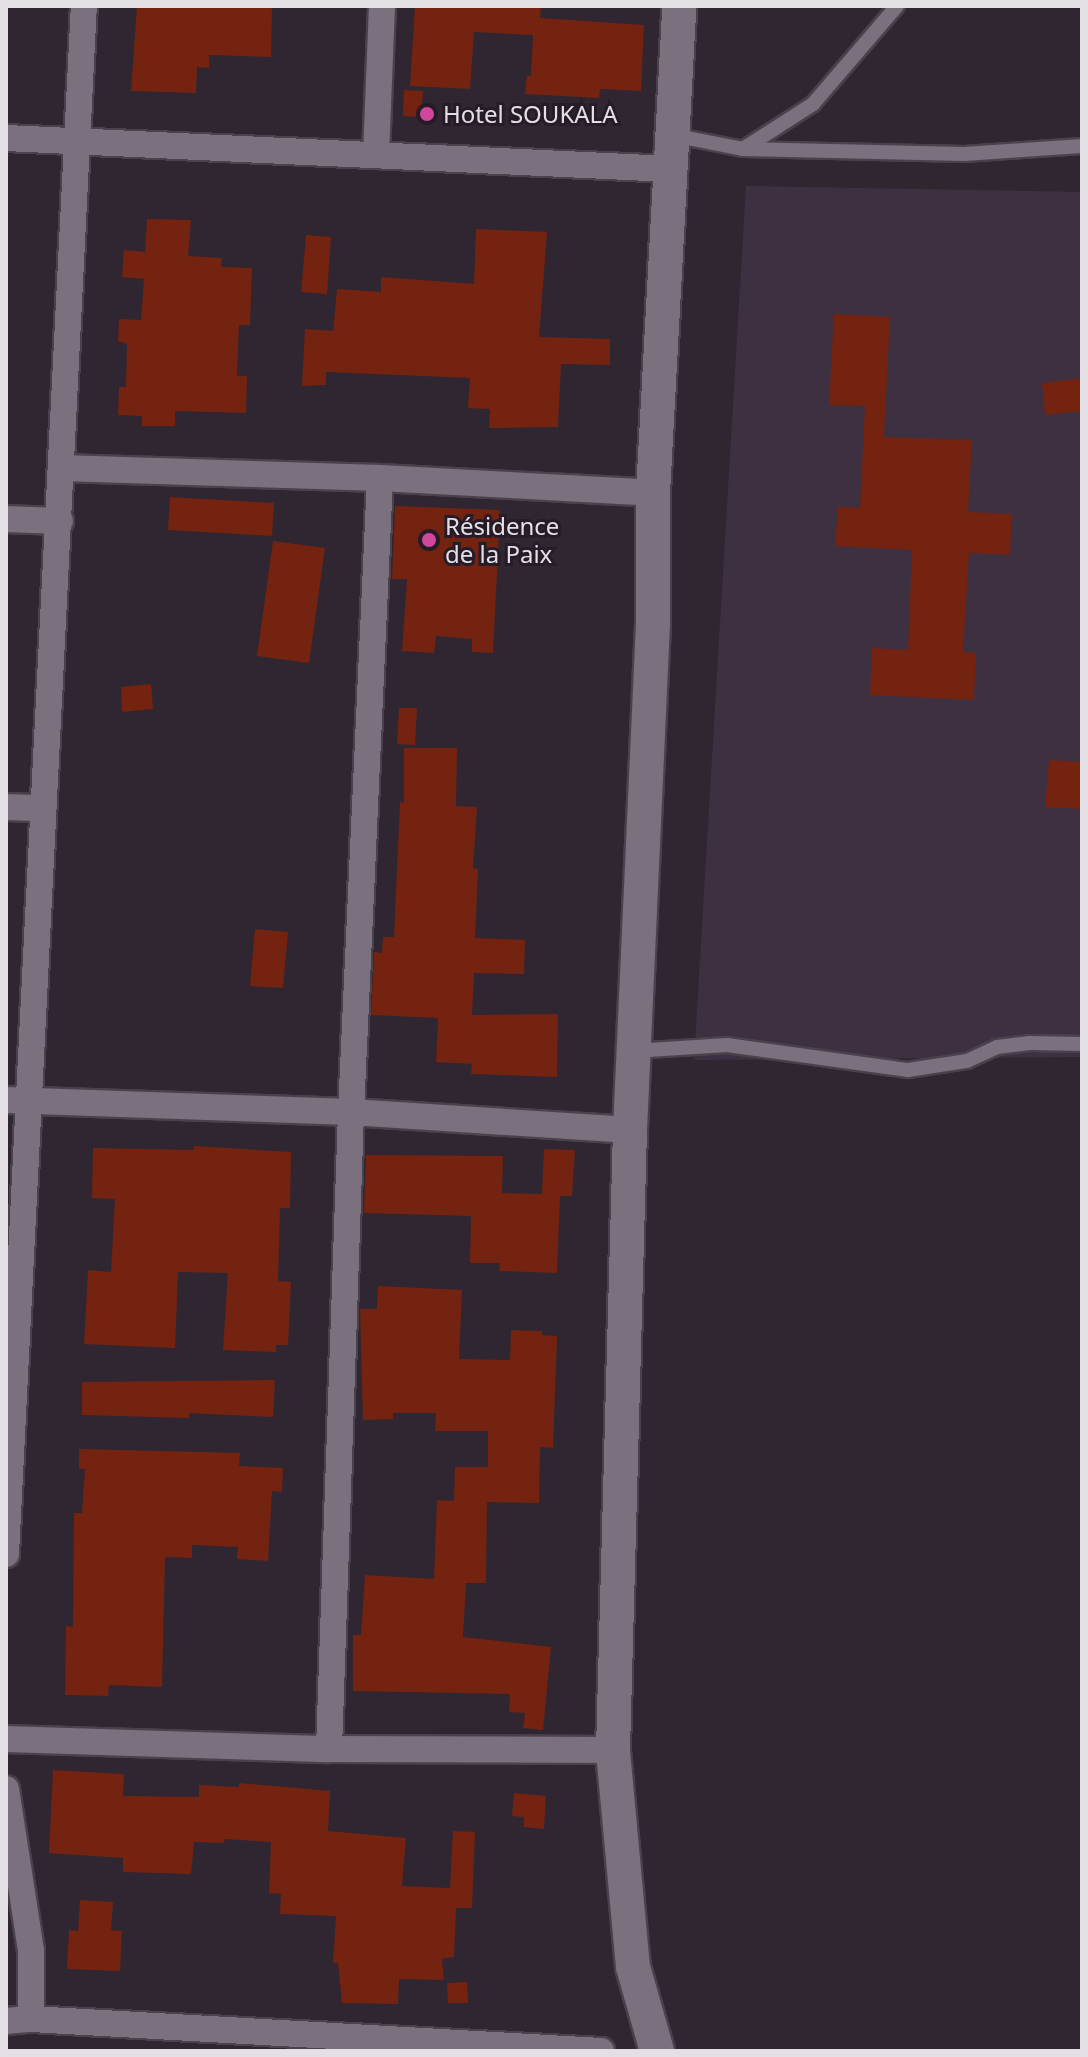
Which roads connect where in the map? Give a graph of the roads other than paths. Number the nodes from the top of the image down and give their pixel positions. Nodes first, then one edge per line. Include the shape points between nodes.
1 (84, 6) edge
2 (382, 6) edge
3 (679, 6) edge
4 (897, 6) edge
5 (672, 135) junction
6 (6, 138) edge
7 (79, 142) junction
8 (1082, 146) edge
9 (743, 149) junction
10 (376, 155) junction
11 (670, 169) junction
12 (62, 468) junction
13 (380, 478) junction
14 (653, 493) junction
15 (6, 519) edge
16 (60, 521) junction
17 (6, 807) edge
18 (43, 808) junction
19 (1082, 1044) edge
20 (633, 1051) junction
21 (17, 1101) edge
22 (351, 1112) junction
23 (630, 1130) junction
24 (6, 1554) edge
25 (6, 1739) edge
26 (329, 1749) junction
27 (613, 1750) junction
28 (6, 1789) edge
29 (19, 2020) edge
30 (601, 2051) edge
31 (657, 2051) edge

1 - 7 street
2 - 10 street
3 - 5 street
4 - 9 lane via 813,104
5 - 9 lane
5 - 11 street
6 - 7 street
7 - 10 street
7 - 12 street
8 - 9 lane via 964,154
10 - 11 street
11 - 14 street
12 - 13 street
12 - 16 street
13 - 14 street
13 - 22 street
14 - 20 street via 653,624
15 - 16 street
16 - 18 street
17 - 18 street
18 - 21 street
19 - 20 lane via 997,1047 967,1061 908,1070 727,1045
20 - 23 street
21 - 22 street
21 - 24 street
22 - 23 street
22 - 26 street
23 - 27 street
25 - 26 street
26 - 27 street
27 - 31 street via 633,1967
28 - 29 street via 31,1950
29 - 30 street

